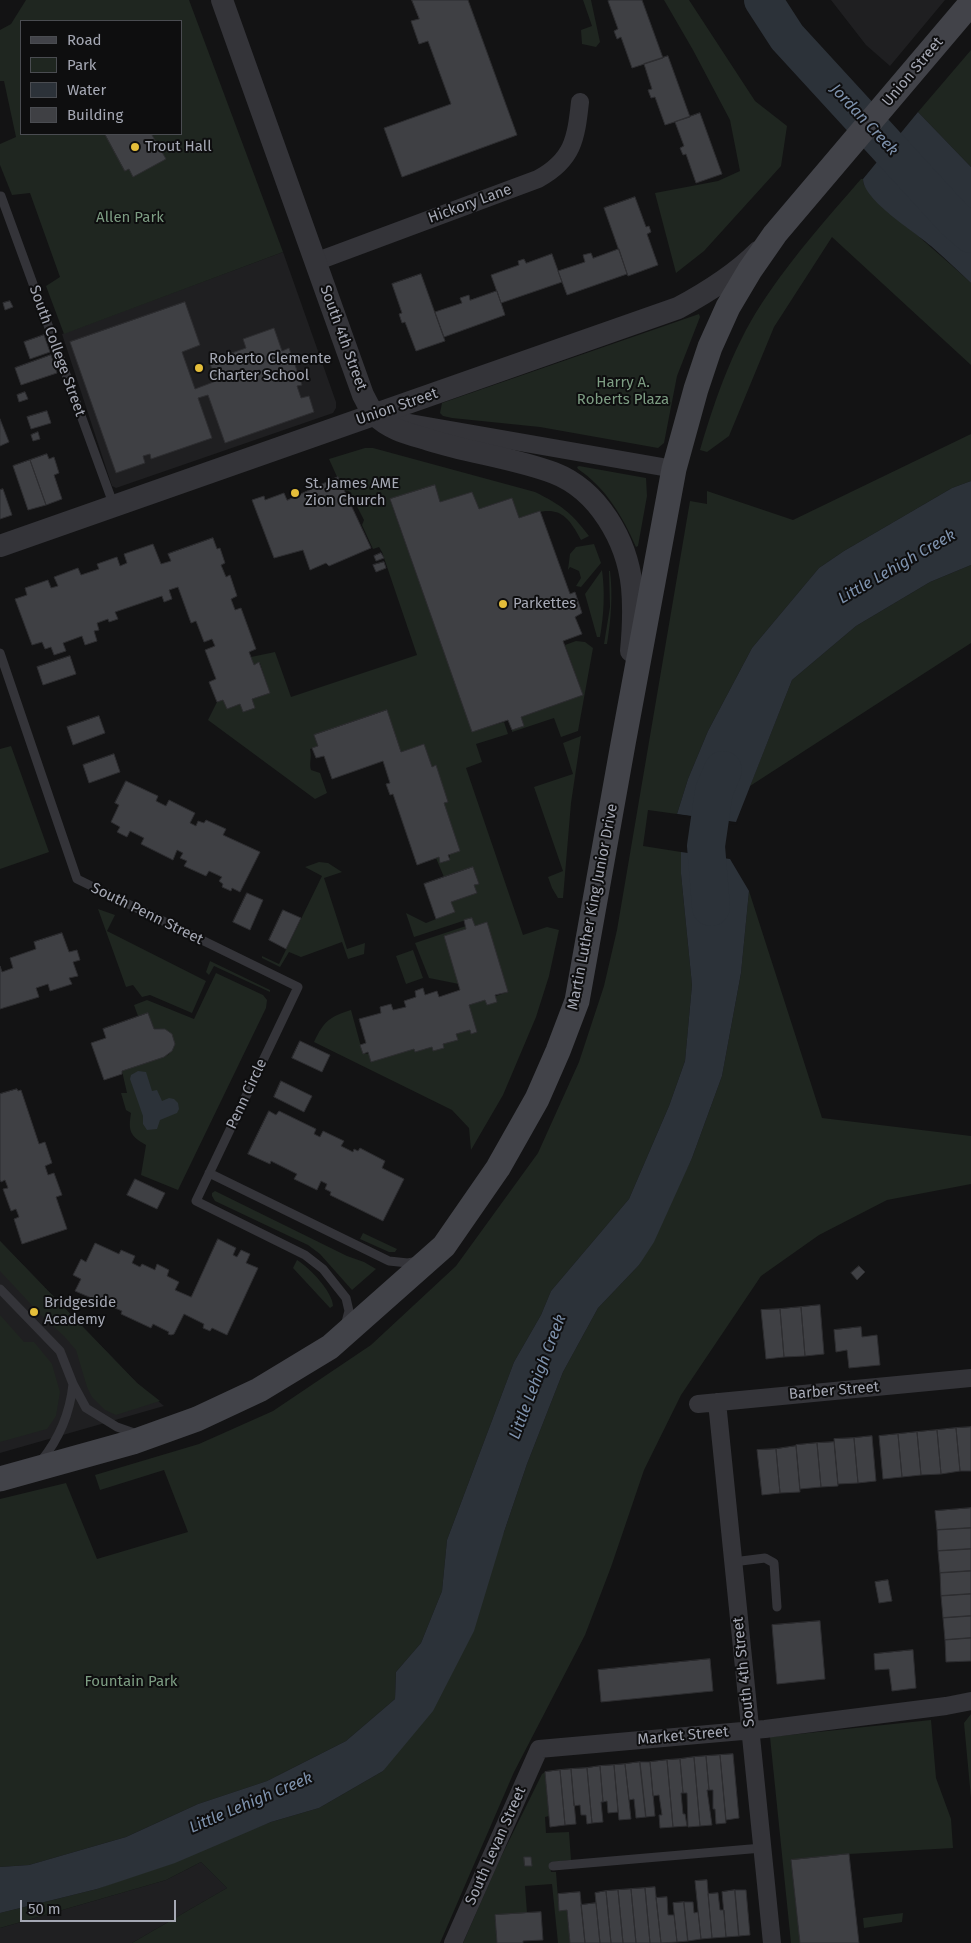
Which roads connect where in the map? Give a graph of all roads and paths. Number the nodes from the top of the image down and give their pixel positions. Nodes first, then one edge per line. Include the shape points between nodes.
1 (222, 0) edge
2 (971, 3) edge
3 (580, 102) dead end
4 (1, 196) edge
5 (796, 209) joint
6 (775, 234) junction
7 (315, 262) junction
8 (374, 414) junction
9 (674, 469) junction
10 (114, 506) junction
11 (0, 546) edge
12 (0, 653) edge
13 (622, 744) junction
14 (298, 987) joint
15 (209, 1173) junction
16 (444, 1246) junction
17 (0, 1289) edge
18 (330, 1347) junction
19 (971, 1378) edge
20 (73, 1384) junction
21 (717, 1402) junction
22 (698, 1404) dead end
23 (154, 1435) junction
24 (26, 1473) junction
25 (0, 1479) edge
26 (733, 1562) junction
27 (777, 1607) dead end
28 (971, 1700) edge
29 (750, 1730) junction
30 (539, 1749) joint
31 (762, 1848) junction
32 (553, 1866) dead end
33 (453, 1943) edge
34 (772, 1943) edge

1 - 7 street, South 4th Street
2 - 5 main road, Union Street
3 - 7 street, Hickory Lane via 574,143 566,158 553,171
4 - 10 lane, South College Street
5 - 6 main road, Martin Luther King Junior Drive
6 - 8 street, Union Street via 725,279 678,308
6 - 9 main road, Martin Luther King Junior Drive via 728,307 710,347
7 - 8 street, South 4th Street via 363,395
8 - 9 street via 405,423
8 - 10 street, Union Street
8 - 13 street via 402,432 556,474 583,489 608,518 625,556 632,585 633,626
9 - 13 main road, Martin Luther King Junior Drive
10 - 11 street, Union Street
12 - 14 lane, South Penn Street via 77,879
13 - 16 main road, Martin Luther King Junior Drive via 577,1001 537,1099 498,1168
14 - 15 lane, Penn Circle
15 - 16 lane via 389,1261 408,1263 424,1259
15 - 18 lane, Penn Circle via 196,1201 305,1255 323,1269 346,1298 349,1311 345,1325
16 - 18 main road, Martin Luther King Junior Drive
17 - 20 lane via 60,1351
18 - 23 main road, Martin Luther King Junior Drive via 259,1390 198,1419
19 - 21 street, Barber Street
20 - 23 lane via 86,1408 93,1413 134,1434
20 - 24 lane via 71,1402 52,1447
21 - 22 street, Barber Street
21 - 26 street, South 4th Street
23 - 24 main road, Martin Luther King Junior Drive
24 - 25 main road, Martin Luther King Junior Drive
26 - 27 lane via 765,1558 774,1563
26 - 29 street, South 4th Street
28 - 29 street, Market Street via 946,1706
29 - 30 street, Market Street
29 - 31 street, South 4th Street
30 - 33 street, South Levan Street
31 - 32 lane
31 - 34 street, South 4th Street

